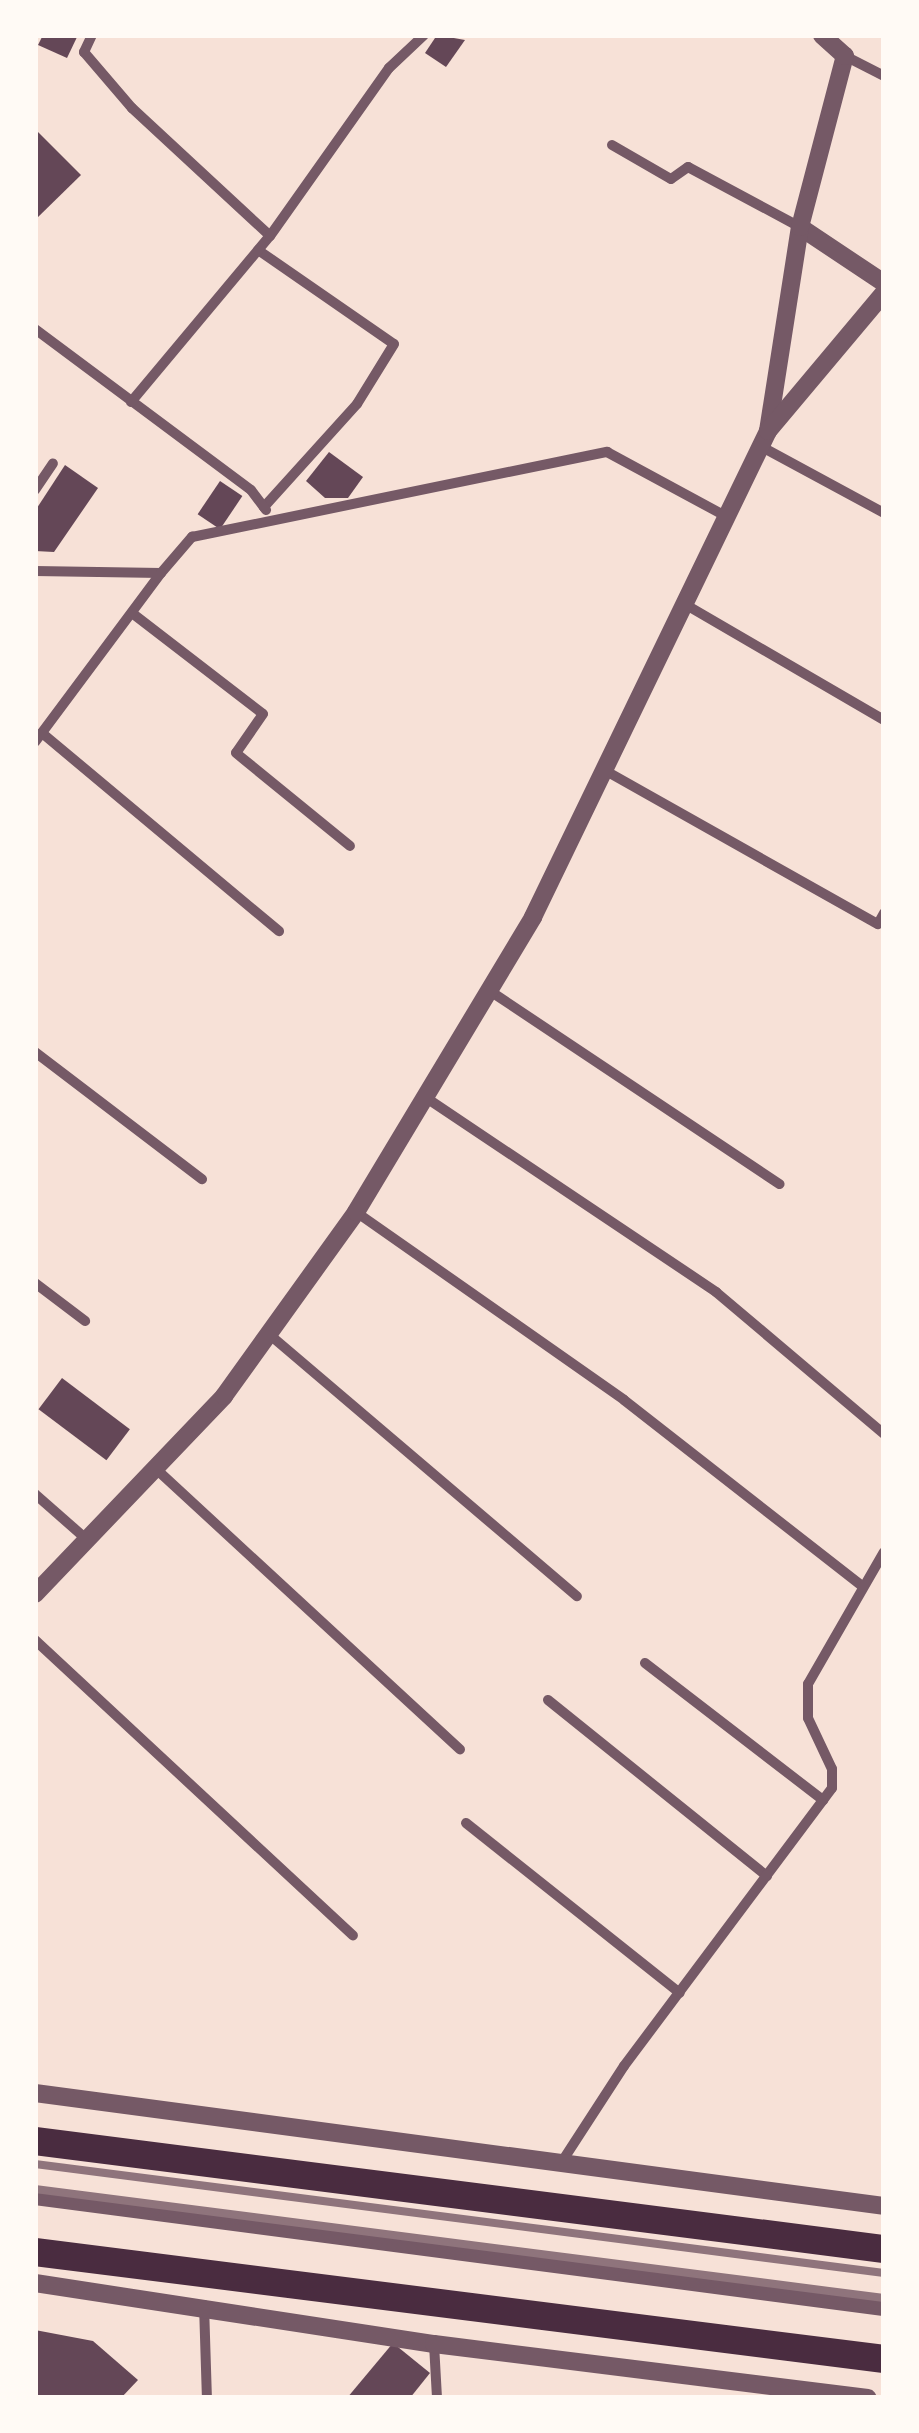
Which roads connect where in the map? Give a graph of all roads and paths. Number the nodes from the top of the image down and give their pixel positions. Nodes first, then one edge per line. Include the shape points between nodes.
1 (92, 35) edge
2 (424, 35) edge
3 (822, 35) edge
4 (845, 56) junction
5 (884, 76) edge
6 (612, 145) dead end
7 (800, 227) junction
8 (270, 236) junction
9 (258, 250) junction
10 (884, 282) edge
11 (884, 293) edge
12 (35, 329) edge
13 (131, 402) junction
14 (765, 439) junction
15 (53, 462) dead end
16 (35, 490) edge
17 (264, 507) junction
18 (884, 513) edge
19 (728, 518) junction
20 (274, 520) junction
21 (35, 570) edge
22 (161, 573) junction
23 (688, 606) junction
24 (132, 613) junction
25 (884, 720) edge
26 (38, 737) edge
27 (606, 771) junction
28 (350, 846) dead end
29 (882, 922) edge
30 (279, 931) dead end
31 (490, 991) junction
32 (35, 1052) edge
33 (428, 1098) junction
34 (202, 1179) dead end
35 (779, 1184) dead end
36 (356, 1212) junction
37 (35, 1283) edge
38 (85, 1321) dead end
39 (270, 1335) junction
40 (884, 1434) edge
41 (154, 1468) junction
42 (35, 1494) edge
43 (86, 1538) junction
44 (884, 1552) edge
45 (863, 1587) junction
46 (35, 1594) edge
47 (577, 1596) dead end
48 (35, 1640) edge
49 (645, 1663) dead end
50 (548, 1700) dead end
51 (460, 1749) dead end
52 (823, 1800) junction
53 (466, 1823) dead end
54 (767, 1876) junction
55 (353, 1936) dead end
56 (680, 1992) junction
57 (35, 2093) edge
58 (35, 2141) edge
59 (562, 2160) junction
60 (35, 2196) edge
61 (884, 2206) edge
62 (884, 2249) edge
63 (35, 2252) edge
64 (35, 2283) edge
65 (204, 2304) junction
66 (884, 2307) edge
67 (434, 2344) junction
68 (884, 2359) edge
69 (208, 2398) edge
70 (437, 2398) edge
71 (868, 2398) edge

1 - 8 street via 84,52 132,108
2 - 8 street via 388,68
3 - 4 street
4 - 5 street
4 - 7 street
6 - 7 street via 671,179 688,167
7 - 10 street
7 - 14 street
8 - 9 street
9 - 13 street
9 - 17 street via 394,344 357,404
11 - 14 street
12 - 13 street
13 - 17 street via 251,490
14 - 18 street
14 - 19 street
15 - 16 street
17 - 20 street
19 - 20 street via 607,452
19 - 23 street
20 - 22 street via 192,537
21 - 22 street
22 - 24 street
23 - 25 street
23 - 27 street
24 - 26 street
24 - 28 street via 263,714 236,753
26 - 30 street
27 - 29 street
27 - 31 street
31 - 33 street
31 - 35 street
32 - 34 street
33 - 36 street
33 - 40 street via 716,1292
36 - 39 street
36 - 45 street via 624,1400
37 - 38 street
39 - 41 street via 224,1396
39 - 47 street
41 - 43 street
41 - 51 street
42 - 43 street
43 - 46 street
44 - 45 street
45 - 52 street via 808,1684 808,1718 832,1769
48 - 55 street
49 - 52 street
50 - 54 street
52 - 54 street
53 - 56 street
54 - 56 street
56 - 59 street
57 - 59 street
58 - 62 highway
59 - 61 street
60 - 66 street
63 - 68 highway
64 - 65 street
65 - 67 street
65 - 69 street
67 - 70 street
67 - 71 street

